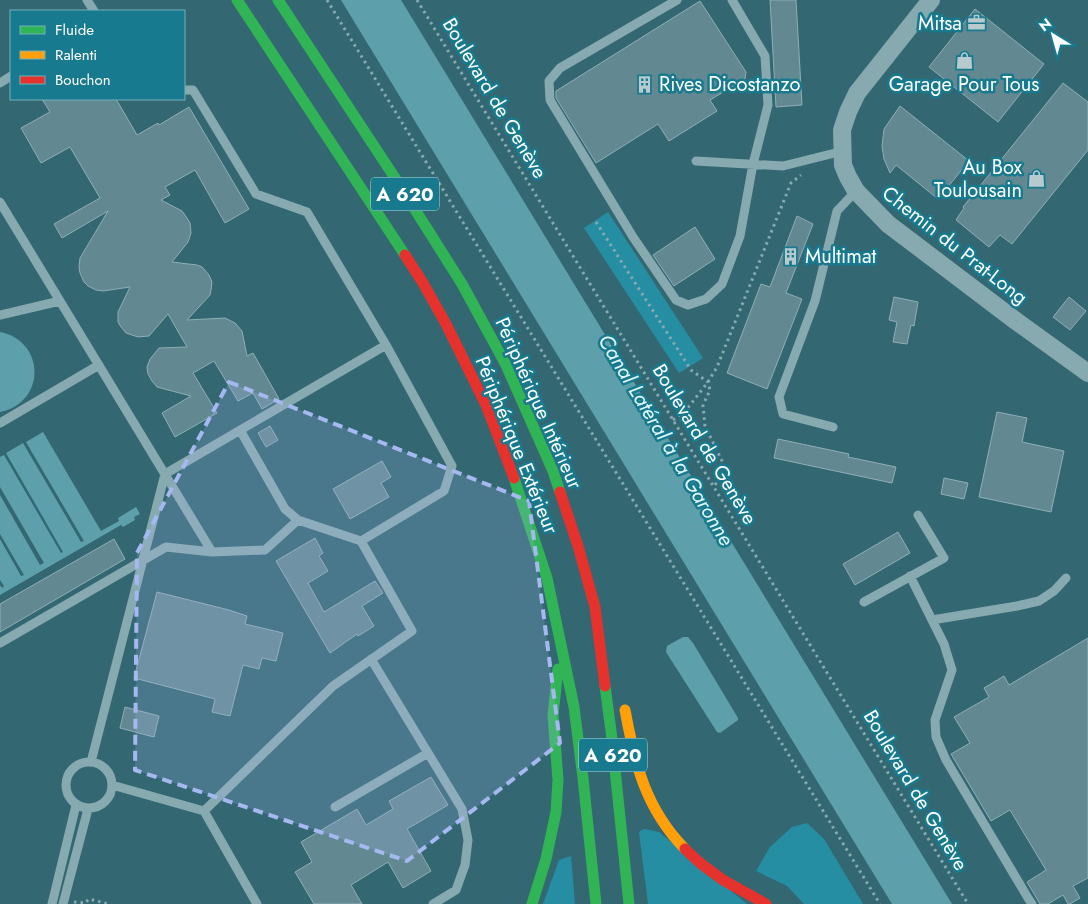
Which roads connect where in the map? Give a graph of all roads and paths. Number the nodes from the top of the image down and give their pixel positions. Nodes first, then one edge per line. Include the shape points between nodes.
1 (237, 0) edge
2 (278, 0) edge
3 (326, 0) edge
4 (417, 0) edge
5 (677, 0) edge
6 (732, 0) edge
7 (931, 0) edge
8 (185, 90) edge
9 (843, 151) junction
10 (696, 161) dead end
11 (752, 164) junction
12 (801, 175) dead end
13 (856, 191) junction
14 (0, 202) edge
15 (596, 222) dead end
16 (60, 301) junction
17 (0, 315) edge
18 (386, 345) junction
19 (99, 365) junction
20 (1088, 373) edge
21 (708, 382) junction
22 (673, 420) junction
23 (0, 423) edge
24 (834, 427) dead end
25 (240, 430) junction
26 (165, 474) junction
27 (714, 487) junction
28 (918, 515) dead end
29 (298, 520) junction
30 (361, 541) junction
31 (212, 552) junction
32 (142, 561) junction
33 (910, 576) junction
34 (1066, 578) dead end
35 (864, 602) dead end
36 (595, 607) junction
37 (932, 620) junction
38 (0, 643) edge
39 (562, 647) junction
40 (612, 652) dead end
41 (371, 659) junction
42 (623, 698) dead end
43 (428, 752) junction
44 (91, 762) junction
45 (112, 785) junction
46 (76, 805) junction
47 (335, 807) dead end
48 (88, 809) junction
49 (204, 811) junction
50 (85, 903) edge
51 (52, 904) edge
52 (63, 904) edge
53 (109, 904) edge
54 (257, 904) edge
55 (433, 904) edge
56 (532, 904) edge
57 (596, 904) edge
58 (629, 904) edge
59 (766, 904) edge
60 (880, 904) edge
61 (968, 904) edge
62 (1032, 904) edge

1 - 39 highway, Périphérique Extérieur / A 620 via 424,283 446,324 486,405 515,479 548,578
2 - 36 highway, Périphérique Intérieur / A 620 via 462,284 505,363 553,471
3 - 60 path
4 - 22 path, Boulevard de Genève
5 - 11 lane via 560,68 549,81 550,100 633,237 676,300 688,305 706,299 722,284 740,236
6 - 11 lane via 765,56 768,104
7 - 9 street, Chemin du Prat-Long via 857,93 842,130
8 - 18 lane via 193,90 256,194 307,212
9 - 11 lane via 783,166
9 - 13 street, Chemin du Prat-Long via 844,165
10 - 11 lane
12 - 21 path via 791,183 717,367
13 - 20 street, Chemin du Prat-Long via 888,224
13 - 24 lane via 838,211 815,301 779,397 783,414
14 - 16 lane
15 - 21 path via 691,370
16 - 17 lane
16 - 19 lane
18 - 25 lane
18 - 30 lane via 452,466 444,491
19 - 23 lane
19 - 26 lane
21 - 22 path via 687,409
21 - 27 path via 710,390 703,405 705,426 723,463 722,476
22 - 27 path, Boulevard de Genève
25 - 26 lane
25 - 29 lane via 285,509
26 - 31 lane
26 - 32 lane
27 - 61 path, Boulevard de Genève
28 - 33 lane via 944,558
29 - 30 lane
29 - 31 lane via 265,550
30 - 41 lane via 412,630
31 - 32 lane via 166,547
32 - 38 lane
32 - 44 lane
33 - 35 lane
33 - 37 lane
34 - 37 lane via 1039,601
36 - 40 highway
36 - 58 highway, Périphérique Intérieur / A 620
37 - 62 lane via 952,670 935,720 936,737 946,760
39 - 56 highway via 552,714 558,780 555,814 542,877
39 - 57 highway, Périphérique Extérieur / A 620 via 574,707
41 - 43 lane
41 - 49 lane via 333,686
42 - 59 highway via 637,767 659,816 678,843 698,863
43 - 47 lane
43 - 55 lane via 462,809 468,840 465,865 456,890
44 - 45 lane via 108,772
44 - 46 lane via 80,764 69,772 65,786 68,797
45 - 48 lane via 110,797 100,806
45 - 49 lane
46 - 48 lane
46 - 51 lane
48 - 52 lane
49 - 54 lane
50 - 53 path via 89,899

